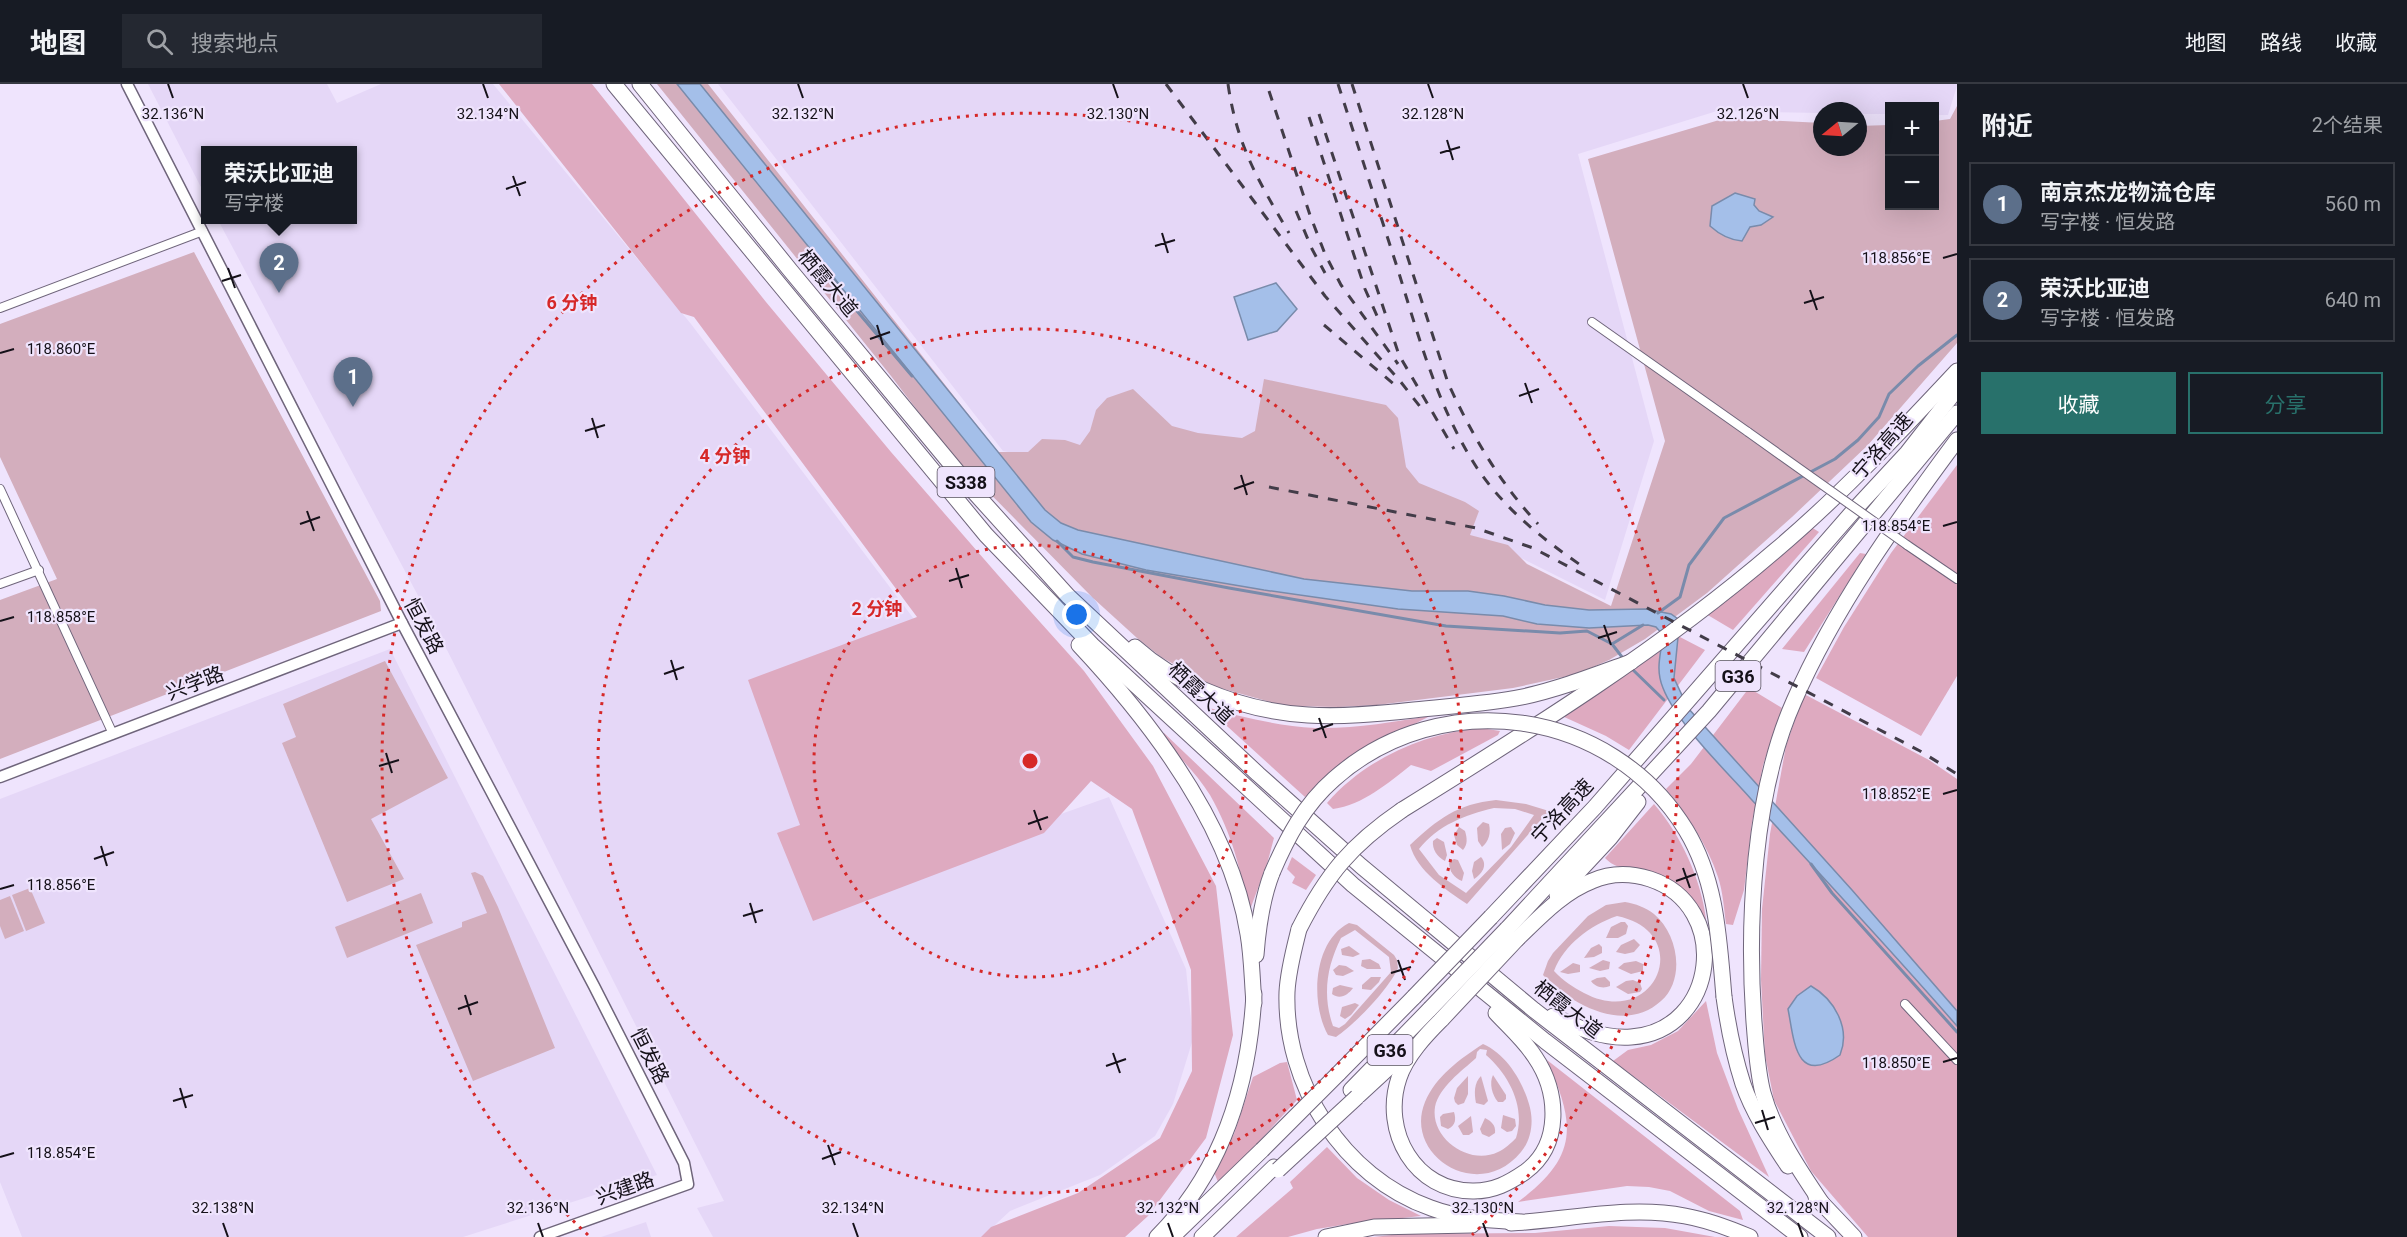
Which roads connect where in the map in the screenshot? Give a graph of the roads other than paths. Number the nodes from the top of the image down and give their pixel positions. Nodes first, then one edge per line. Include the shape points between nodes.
1 (127, 84) edge
2 (614, 84) edge
3 (640, 84) edge
4 (203, 231) junction
5 (0, 308) edge
6 (1592, 322) dead end
7 (1957, 371) edge
8 (1957, 389) edge
9 (1957, 413) edge
10 (1957, 440) edge
11 (958, 472) junction
12 (0, 489) edge
13 (986, 535) junction
14 (39, 570) junction
15 (1957, 579) edge
16 (0, 584) edge
17 (402, 623) junction
18 (1631, 662) junction
19 (113, 734) junction
20 (0, 777) edge
21 (1333, 841) junction
22 (1353, 885) junction
23 (1512, 934) junction
24 (1254, 1003) junction
25 (1905, 1004) dead end
26 (1438, 1023) junction
27 (1957, 1060) edge
28 (1354, 1093) junction
29 (688, 1184) joint
30 (1823, 1204) junction
31 (1521, 1222) junction
32 (540, 1237) edge
33 (1157, 1237) edge
34 (1172, 1237) edge
35 (1202, 1237) edge
36 (1326, 1237) edge
37 (1750, 1237) edge
38 (1800, 1237) edge
39 (1828, 1237) edge
40 (1854, 1237) edge

1 - 4 street, 恒发路
2 - 13 highway, 栖霞大道 / S338
3 - 11 highway, 栖霞大道 / S338
4 - 5 street
4 - 17 street, 恒发路
6 - 15 street, bridge
7 - 18 highway via 1893,439 1775,551
8 - 34 highway, 宁洛高速 / G36, bridge via 1907,453 1595,807 1414,997
9 - 23 highway, 宁洛高速 / G36 via 1709,711
10 - 30 highway via 1859,580 1819,648 1793,703 1772,769 1758,843 1751,977 1763,1093 1789,1150
11 - 18 highway via 1141,653 1188,683 1254,709 1332,716 1459,705 1522,697
11 - 21 highway, 栖霞大道 / S338 via 1068,596
12 - 14 street
13 - 22 highway, 栖霞大道 / S338 via 1092,645
13 - 24 highway via 1030,591 1104,672 1155,737 1202,809 1234,880 1248,932
14 - 16 street
14 - 19 street
17 - 19 street, 兴学路
17 - 29 street, 恒发路 via 594,986 684,1163
18 - 31 highway, bridge via 1364,837 1316,896 1299,929 1287,991 1293,1053 1311,1098 1346,1152 1396,1192 1431,1208 1469,1218
19 - 20 street, 兴学路
21 - 23 highway via 1433,916 1549,1014 1579,1028 1618,1037 1654,1032 1688,1007 1705,968 1701,931 1690,907 1668,887 1635,875 1600,878 1581,886 1538,920
21 - 39 highway, 栖霞大道 via 1534,1010
22 - 26 highway via 1413,947 1488,1005 1517,1034 1542,1069 1553,1107 1546,1148 1528,1170 1498,1187 1461,1190 1433,1180 1411,1160 1398,1135 1392,1107 1400,1076
22 - 38 highway, 栖霞大道 via 1545,1041
23 - 26 highway, bridge
23 - 28 highway, 宁洛高速 / G36, bridge via 1430,1009
24 - 30 highway, bridge via 1256,951 1272,873 1296,822 1334,779 1387,744 1424,729 1455,723 1493,720 1537,724 1575,737 1614,757 1653,787 1701,860 1716,913 1724,997 1743,1085 1788,1167
24 - 33 highway via 1247,1066 1224,1138 1195,1192
25 - 27 street
26 - 28 highway
28 - 35 highway, 宁洛高速 / G36
29 - 32 street, 兴建路
30 - 40 highway
31 - 36 highway via 1374,1227
31 - 37 highway via 1650,1212 1685,1215

